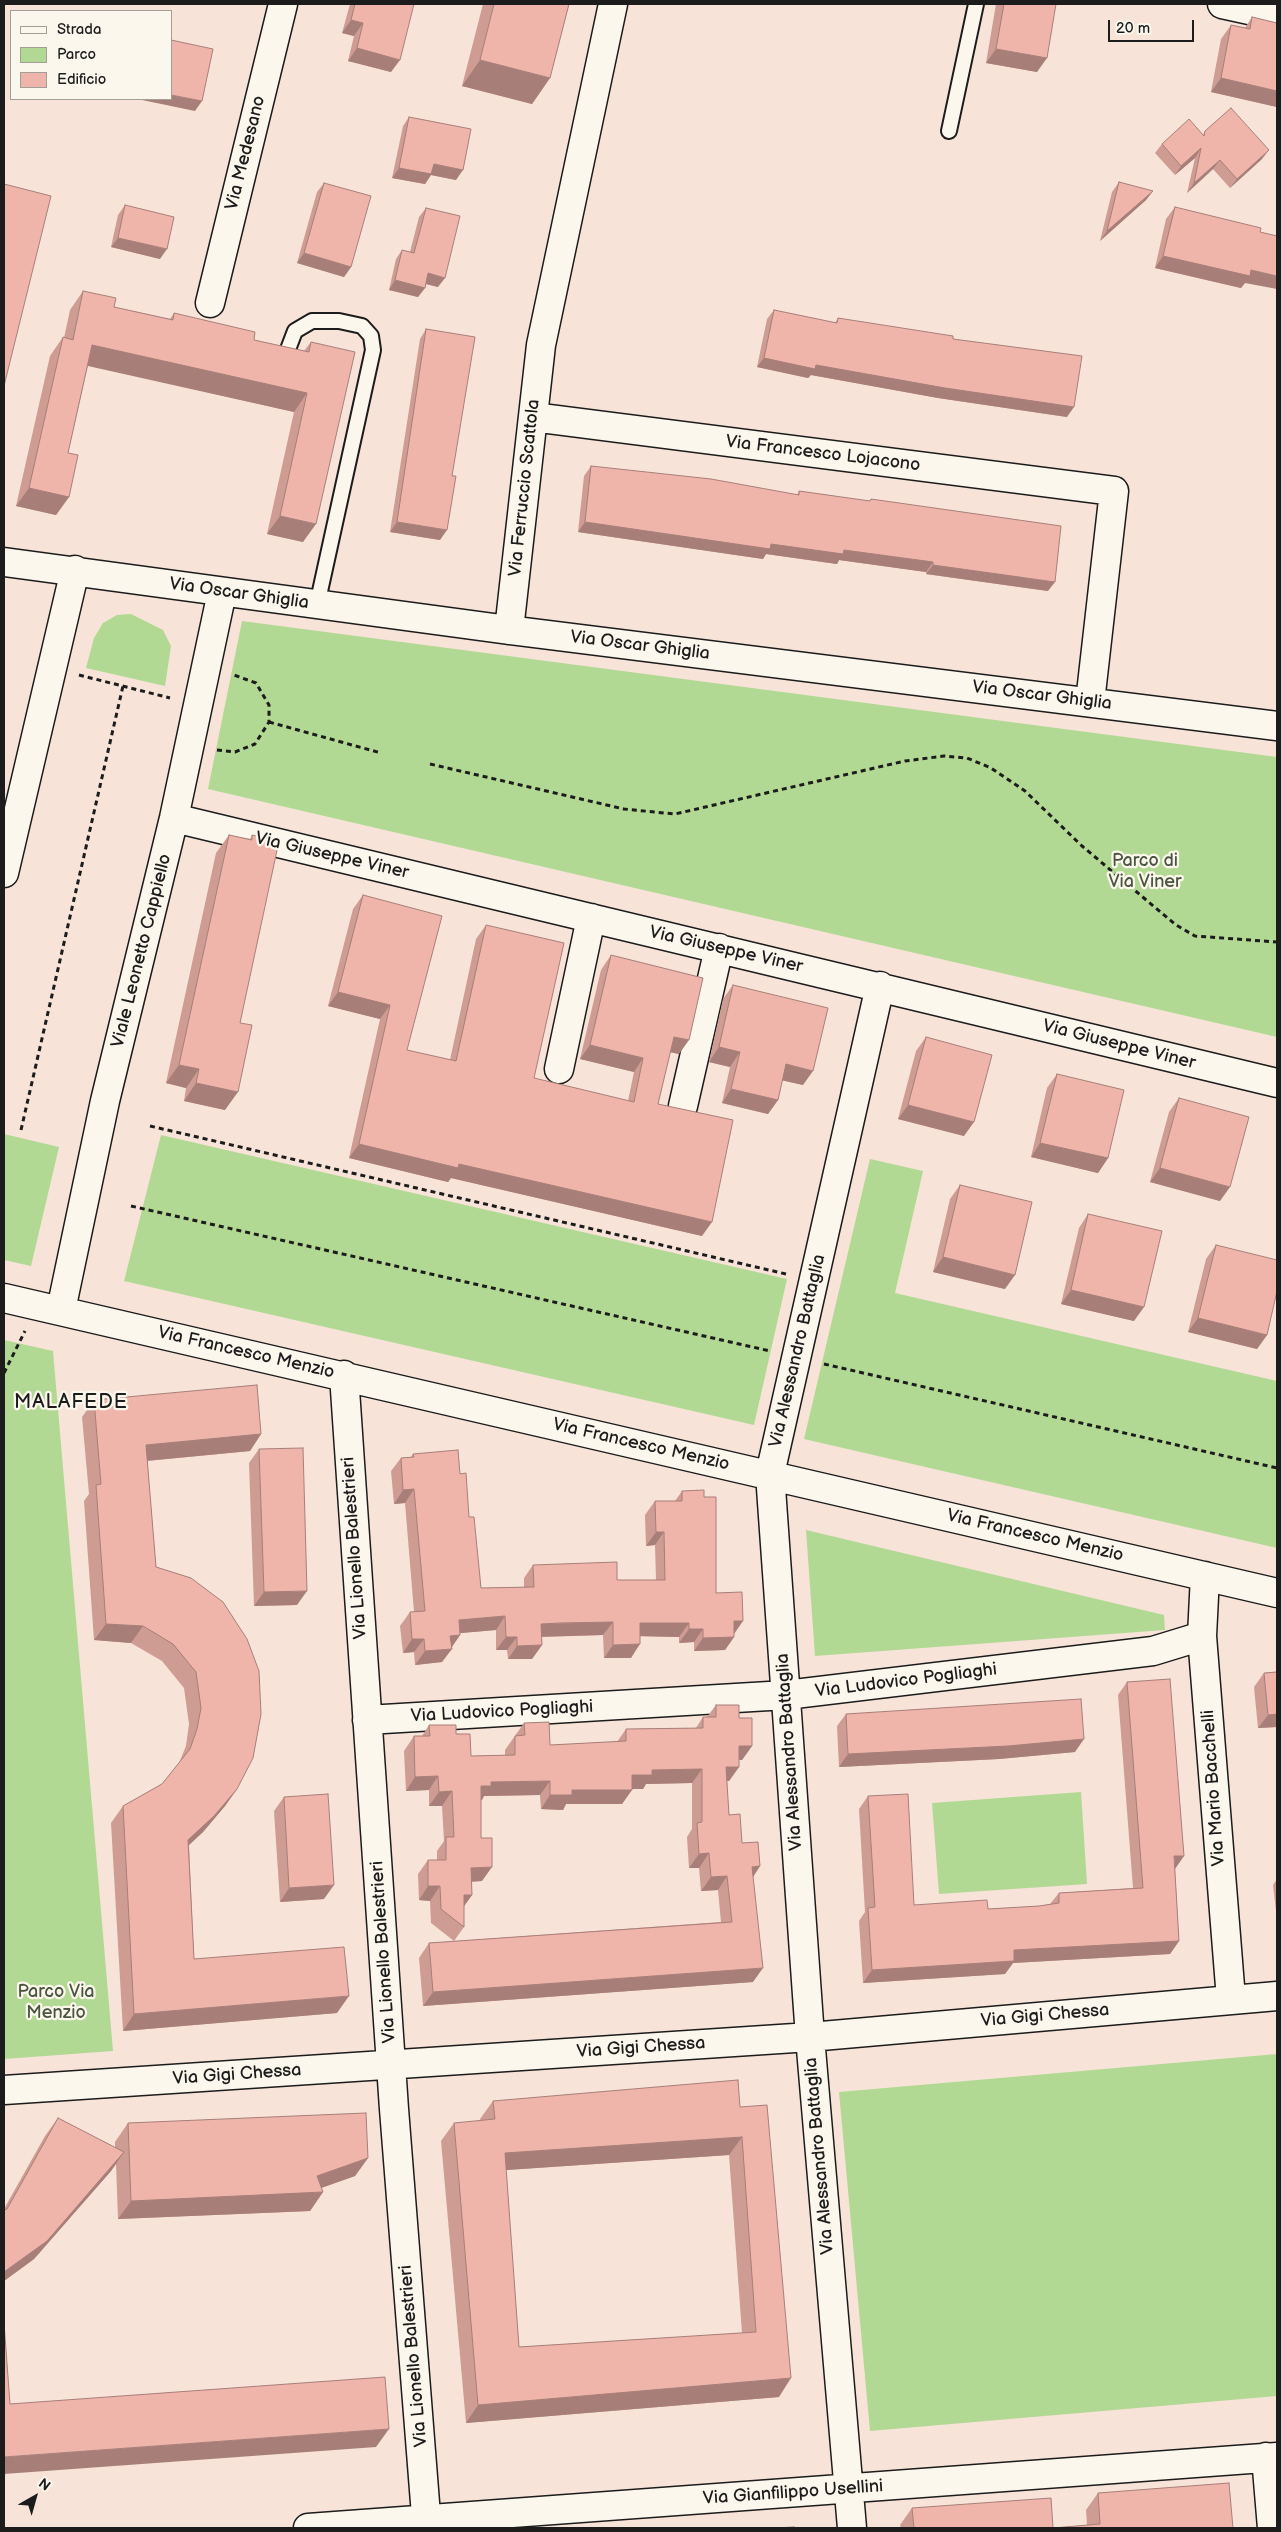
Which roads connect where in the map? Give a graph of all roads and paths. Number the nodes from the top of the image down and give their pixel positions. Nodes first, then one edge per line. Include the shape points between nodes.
1 (283, 4) edge
2 (613, 4) edge
3 (976, 4) edge
4 (1222, 4) edge
5 (1277, 16) edge
6 (949, 131) dead end
7 (210, 303) dead end
8 (287, 352) edge
9 (533, 418) junction
10 (4, 562) edge
11 (75, 570) junction
12 (222, 592) junction
13 (317, 604) junction
14 (509, 630) junction
15 (52, 668) junction
16 (206, 669) junction
17 (122, 686) junction
18 (1090, 702) junction
19 (198, 704) junction
20 (269, 722) junction
21 (1277, 726) edge
22 (190, 746) junction
23 (381, 753) dead end
24 (430, 764) dead end
25 (174, 818) junction
26 (4, 873) edge
27 (591, 918) junction
28 (1277, 942) edge
29 (719, 948) junction
30 (880, 986) junction
31 (559, 1069) dead end
32 (1277, 1083) edge
33 (683, 1106) dead end
34 (150, 1126) dead end
35 (21, 1130) dead end
36 (131, 1206) dead end
37 (813, 1281) junction
38 (4, 1298) edge
39 (49, 1308) junction
40 (796, 1357) junction
41 (4, 1373) edge
42 (344, 1375) junction
43 (1277, 1468) edge
44 (770, 1474) junction
45 (1205, 1576) junction
46 (1277, 1593) edge
47 (1202, 1636) junction
48 (786, 1695) junction
49 (367, 1720) junction
50 (1277, 1996) edge
51 (1231, 1999) junction
52 (810, 2037) junction
53 (392, 2065) junction
54 (4, 2090) edge
55 (1272, 2457) edge
56 (849, 2489) junction
57 (427, 2524) edge
58 (308, 2528) edge
59 (852, 2528) edge
60 (1272, 2528) edge

1 - 7 street, Via Medesano
2 - 9 street, Via Ferruccio Scattola via 541,345
3 - 6 lane
4 - 5 street
8 - 13 lane via 295,331 312,321 339,321 362,326 371,336 373,350
9 - 14 street, Via Ferruccio Scattola
9 - 18 street, Via Francesco Lojacono via 1114,491
10 - 11 street, Via Oscar Ghiglia
11 - 12 street, Via Oscar Ghiglia
11 - 15 street
12 - 13 street, Via Oscar Ghiglia
12 - 16 street, Viale Leonetto Cappiello
13 - 14 street, Via Oscar Ghiglia
14 - 18 street, Via Oscar Ghiglia
15 - 17 path
15 - 26 street
16 - 19 street, Viale Leonetto Cappiello
16 - 20 path via 256,683 269,705
17 - 19 path
17 - 35 path
18 - 21 street, Via Oscar Ghiglia
19 - 22 street, Viale Leonetto Cappiello
20 - 22 path via 255,744 234,752
20 - 23 path
22 - 25 street, Viale Leonetto Cappiello
24 - 28 path via 624,809 675,814 905,761 944,756 967,758 990,768 1025,791 1082,846 1176,926 1195,936
25 - 27 street, Via Giuseppe Viner
25 - 39 street, Viale Leonetto Cappiello via 105,1102
27 - 29 street, Via Giuseppe Viner
27 - 31 street
29 - 30 street, Via Giuseppe Viner
29 - 33 street
30 - 32 street, Via Giuseppe Viner
30 - 37 street, Via Alessandro Battaglia
34 - 37 path
36 - 40 path
37 - 40 street, Via Alessandro Battaglia
38 - 39 street, Via Francesco Menzio
39 - 41 path
39 - 42 street, Via Francesco Menzio
40 - 43 path
40 - 44 street, Via Alessandro Battaglia
42 - 44 street, Via Francesco Menzio
42 - 49 street, Via Lionello Balestrieri
44 - 45 street, Via Francesco Menzio
44 - 48 street, Via Alessandro Battaglia
45 - 46 street, Via Francesco Menzio
45 - 47 street, Via Mario Bacchelli
47 - 48 street, Via Ludovico Pogliaghi via 1153,1651
47 - 51 street, Via Mario Bacchelli
48 - 49 street, Via Ludovico Pogliaghi
48 - 52 street, Via Alessandro Battaglia
49 - 53 street, Via Lionello Balestrieri
50 - 51 street, Via Gigi Chessa
51 - 52 street, Via Gigi Chessa
52 - 53 street, Via Gigi Chessa
52 - 56 street, Via Alessandro Battaglia
53 - 54 street, Via Gigi Chessa
53 - 57 street, Via Lionello Balestrieri
55 - 56 street, Via Gianfilippo Usellini
55 - 60 street
56 - 57 street, Via Gianfilippo Usellini
56 - 59 street, Via Alessandro Battaglia
57 - 58 street, Via Gianfilippo Usellini

